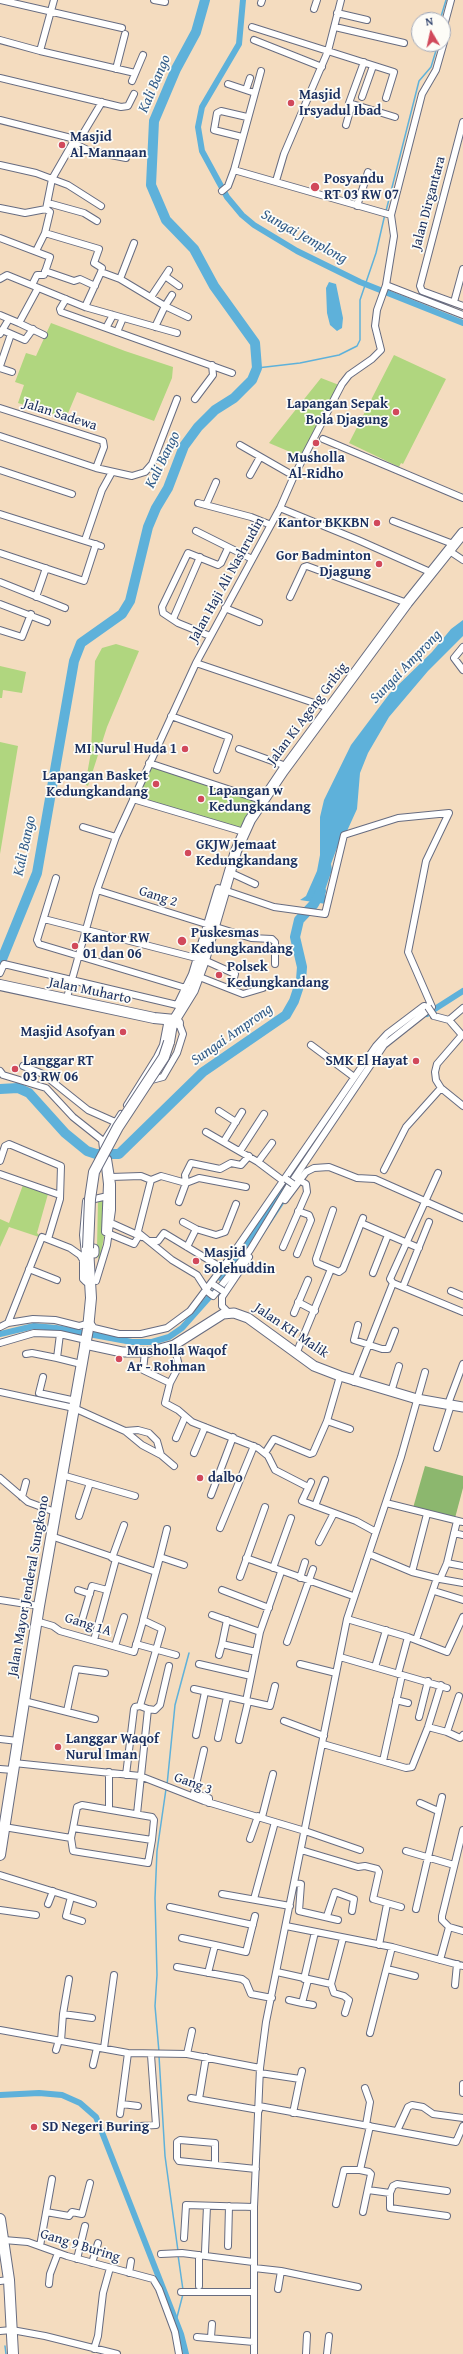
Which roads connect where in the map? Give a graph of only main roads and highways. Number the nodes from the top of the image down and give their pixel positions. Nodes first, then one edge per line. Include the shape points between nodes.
1 (463, 533) edge
2 (0, 985) edge
3 (172, 1021) junction
4 (92, 1250) junction
5 (87, 1335) junction
6 (0, 1855) edge
7 (0, 2219) edge
8 (2, 2239) edge
9 (4, 2280) edge
10 (5, 2331) edge
11 (13, 2354) edge

1 - 3 main road, Jalan Ki Ageng Gribig via 430,572 261,800 244,832 229,872 193,990
2 - 3 main road, Jalan Muharto via 66,1001
3 - 4 main road, Jalan Ki Ageng Gribig, bridge via 172,1042 110,1141 94,1172 90,1199
4 - 5 main road, Jalan Mayor Jenderal Sungkono
4 - 5 main road, Jalan Mayor Jenderal Sungkono via 93,1312
5 - 6 main road, Jalan Mayor Jenderal Sungkono via 36,1622
7 - 8 main road
8 - 9 main road
9 - 10 main road
10 - 11 main road

